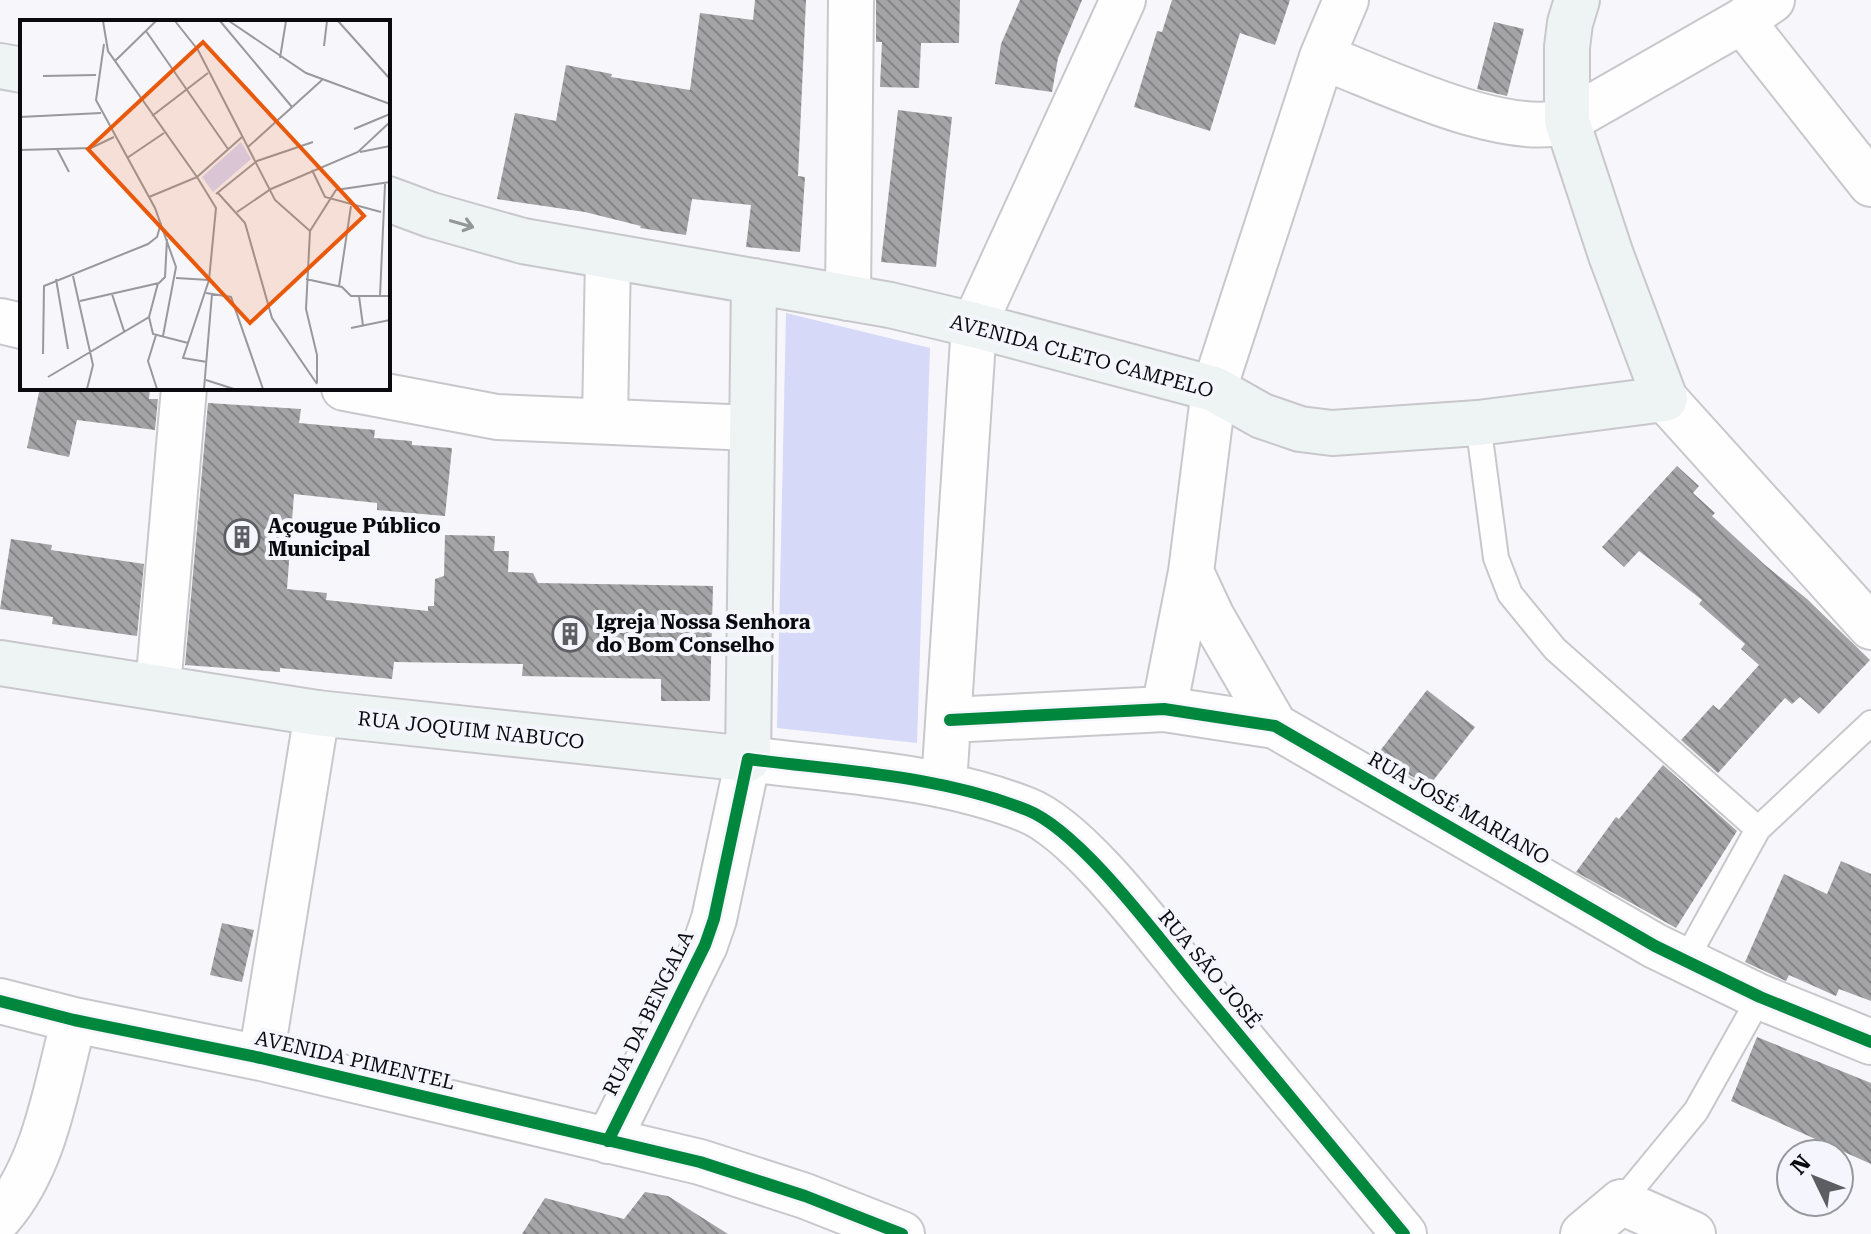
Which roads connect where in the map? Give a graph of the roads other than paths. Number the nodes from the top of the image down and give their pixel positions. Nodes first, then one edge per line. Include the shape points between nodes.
1 (851, 0) edge
2 (1123, 0) edge
3 (1346, 0) edge
4 (1577, 0) edge
5 (1757, 10) edge
6 (1322, 57) junction
7 (0, 66) edge
8 (20, 70) edge
9 (1567, 121) junction
10 (1871, 184) edge
11 (390, 200) edge
12 (608, 256) junction
13 (754, 281) junction
14 (848, 298) junction
15 (0, 321) edge
16 (974, 325) junction
17 (20, 326) edge
18 (1214, 389) junction
19 (184, 390) edge
20 (355, 390) edge
21 (1665, 399) junction
22 (605, 420) junction
23 (1478, 423) junction
24 (751, 428) junction
25 (1191, 572) junction
26 (1871, 627) edge
27 (0, 663) edge
28 (158, 687) junction
29 (1164, 709) junction
30 (317, 713) junction
31 (950, 720) junction
32 (1871, 723) edge
33 (1275, 726) junction
34 (748, 759) junction
35 (944, 784) junction
36 (1758, 829) junction
37 (1685, 961) junction
38 (1760, 997) junction
39 (0, 1001) edge
40 (74, 1020) junction
41 (1871, 1042) edge
42 (261, 1058) junction
43 (608, 1141) junction
44 (805, 1196) junction
45 (1621, 1202) junction
46 (0, 1217) edge
47 (835, 1234) edge
48 (902, 1234) edge
49 (1404, 1234) edge
50 (1583, 1234) edge
51 (1693, 1234) edge

1 - 14 street
2 - 16 street
3 - 6 street
4 - 9 main road via 1567,47
5 - 9 street
5 - 10 street
6 - 9 street via 1492,117 1528,125
6 - 18 street
7 - 8 main road
9 - 21 main road
11 -> 12 main road, AVENIDA CLETO CAMPELO via 523,241
12 - 13 main road, AVENIDA CLETO CAMPELO
12 - 22 street
13 - 14 main road, AVENIDA CLETO CAMPELO
13 - 24 main road, RUA DA BENGALA
14 - 16 main road, AVENIDA CLETO CAMPELO
15 - 17 street
16 - 18 main road, AVENIDA CLETO CAMPELO
16 - 31 street
18 - 23 main road, AVENIDA CLETO CAMPELO via 1262,416 1300,429 1332,433
18 - 25 street
19 - 28 street
20 - 22 street via 497,417
21 - 23 main road, AVENIDA CLETO CAMPELO
21 - 26 street
22 - 24 street
23 - 36 lane via 1496,558 1510,594 1555,649
24 - 34 main road, RUA DA BENGALA
25 - 29 street
25 - 33 street
27 - 28 main road, RUA JOQUIM NABUCO
28 - 30 main road, RUA JOQUIM NABUCO
29 - 31 street, RUA JOSÉ MARIANO
29 - 33 street, RUA JOSÉ MARIANO
30 - 34 main road, RUA JOQUIM NABUCO
30 - 42 street
31 - 35 street
32 - 36 lane
33 - 37 street, RUA JOSÉ MARIANO
34 - 35 street, RUA JOQUIM NABUCO
34 - 43 street, RUA DA BENGALA via 705,945
35 - 49 street, RUA SÃO JOSÉ via 1029,810 1092,860
36 - 37 lane
37 - 38 street, RUA JOSÉ MARIANO
38 - 41 street, RUA JOSÉ MARIANO
38 - 45 lane via 1696,1111
39 - 40 street, AVENIDA PIMENTEL
40 - 42 street, AVENIDA PIMENTEL
40 - 46 street via 39,1152
42 - 43 street, AVENIDA PIMENTEL
43 - 44 street, AVENIDA PIMENTEL via 700,1162
44 - 47 street
44 - 48 street, AVENIDA PIMENTEL
45 - 50 street
45 - 51 street

